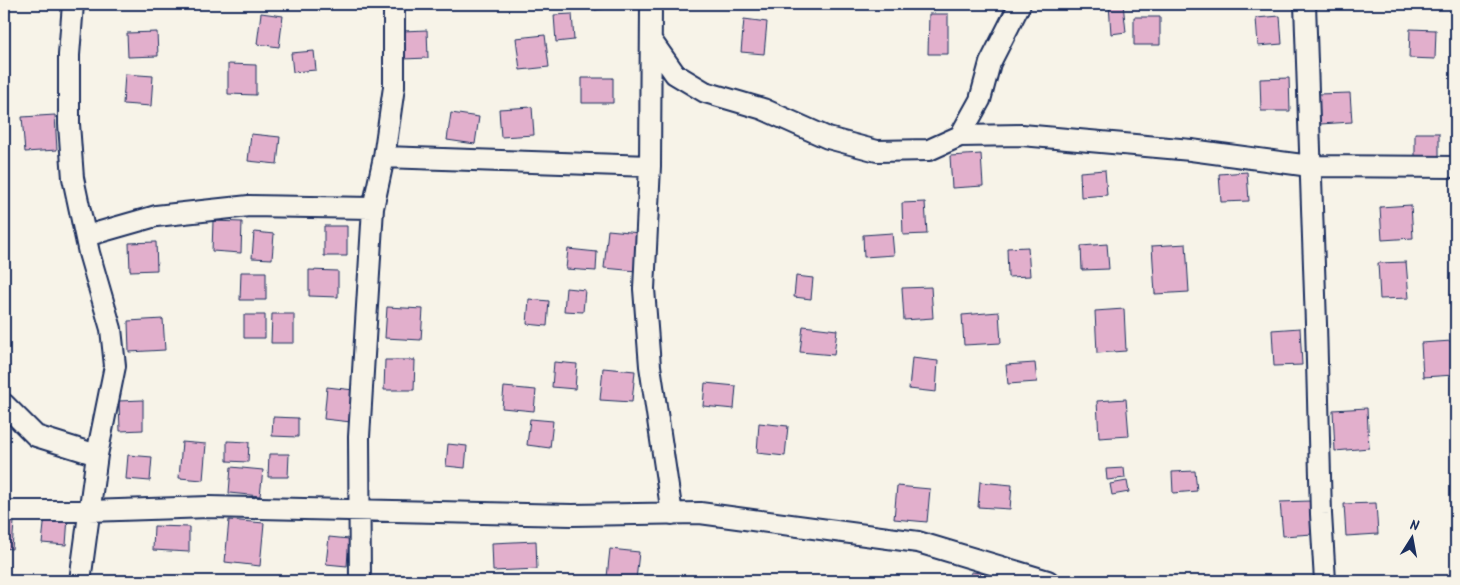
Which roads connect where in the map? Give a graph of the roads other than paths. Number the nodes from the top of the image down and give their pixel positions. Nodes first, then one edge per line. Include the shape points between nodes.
1 (73, 4) edge
2 (394, 4) edge
3 (651, 4) edge
4 (1020, 4) edge
5 (1305, 4) edge
6 (651, 40) junction
7 (960, 136) junction
8 (384, 157) junction
9 (650, 166) junction
10 (1310, 166) junction
11 (1456, 167) edge
12 (373, 208) junction
13 (86, 236) junction
14 (4, 404) edge
15 (97, 456) junction
16 (359, 510) junction
17 (4, 511) edge
18 (89, 511) junction
19 (672, 514) junction
20 (80, 581) edge
21 (360, 581) edge
22 (1048, 581) edge
23 (1326, 581) edge

1 - 13 street via 69,124 73,178
2 - 8 street via 394,87
3 - 6 street
4 - 7 street via 990,63 980,100
5 - 10 street
6 - 7 street via 675,74 705,92 763,109 828,138 877,151 929,150
6 - 9 street
7 - 10 street via 1022,135 1191,150
8 - 9 street
8 - 12 street
9 - 19 street via 644,290 650,366
10 - 11 street
10 - 23 street
12 - 13 street via 249,206 156,216
12 - 16 street via 359,436
13 - 15 street via 111,330 115,366
14 - 15 street via 36,436
15 - 18 street
16 - 18 street via 209,507
16 - 19 street
16 - 21 street
17 - 18 street
18 - 20 street
19 - 22 street via 700,513 918,542

